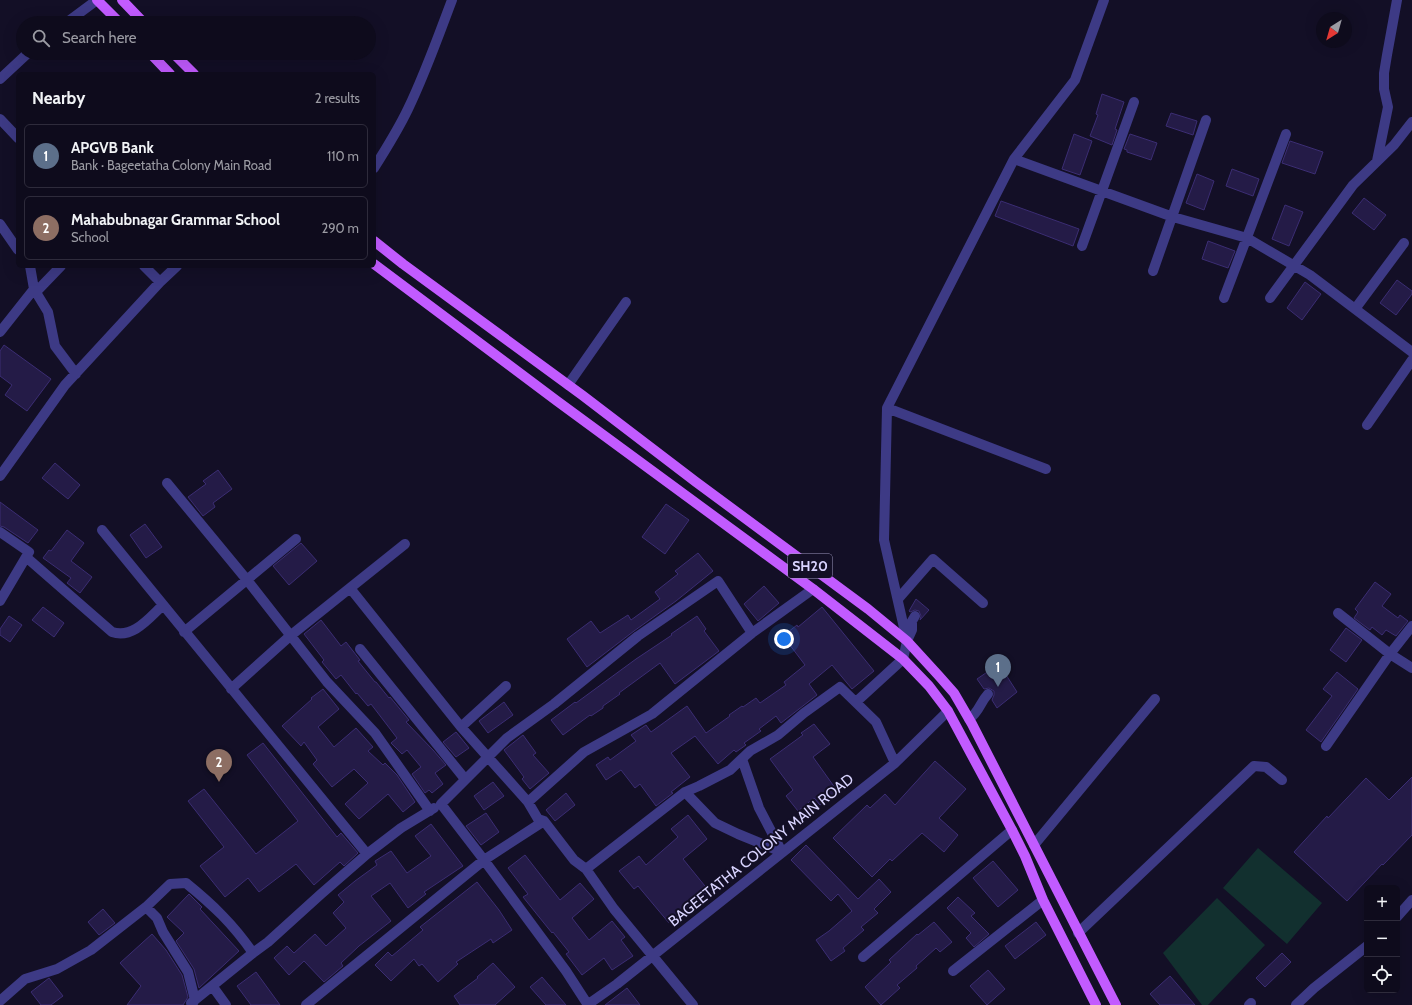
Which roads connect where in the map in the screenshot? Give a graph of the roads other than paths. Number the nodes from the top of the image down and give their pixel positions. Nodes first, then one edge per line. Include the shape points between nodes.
1 (97, 0) edge
2 (122, 0) edge
3 (452, 0) edge
4 (1104, 0) edge
5 (1397, 0) edge
6 (75, 16) edge
7 (113, 16) edge
8 (137, 16) edge
9 (20, 60) edge
10 (157, 60) edge
11 (180, 60) edge
12 (168, 72) edge
13 (192, 72) edge
14 (0, 79) edge
15 (1134, 102) dead end
16 (0, 119) edge
17 (1206, 120) dead end
18 (1412, 122) edge
19 (1286, 134) dead end
20 (16, 136) edge
21 (1014, 159) junction
22 (1377, 162) junction
23 (376, 165) edge
24 (1101, 192) junction
25 (1173, 217) junction
26 (0, 224) edge
27 (1247, 238) junction
28 (376, 243) edge
29 (1404, 243) dead end
30 (1082, 246) dead end
31 (16, 247) edge
32 (376, 265) edge
33 (1294, 266) junction
34 (30, 268) edge
35 (59, 268) edge
36 (146, 268) edge
37 (176, 268) edge
38 (1153, 271) dead end
39 (160, 282) junction
40 (35, 290) junction
41 (1224, 298) dead end
42 (1270, 298) dead end
43 (626, 302) dead end
44 (1354, 309) junction
45 (0, 331) edge
46 (1412, 352) edge
47 (1412, 360) edge
48 (76, 374) junction
49 (568, 385) junction
50 (887, 408) junction
51 (1367, 425) dead end
52 (1046, 469) dead end
53 (0, 476) edge
54 (167, 483) dead end
55 (102, 530) dead end
56 (0, 532) edge
57 (296, 539) dead end
58 (405, 544) dead end
59 (26, 557) junction
60 (247, 580) junction
61 (350, 588) junction
62 (813, 589) junction
63 (898, 599) junction
64 (0, 601) edge
65 (983, 603) dead end
66 (163, 605) junction
67 (1338, 613) dead end
68 (915, 616) dead end
69 (1412, 626) edge
70 (184, 632) junction
71 (752, 633) junction
72 (290, 636) junction
73 (907, 641) junction
74 (360, 649) dead end
75 (1390, 654) junction
76 (903, 659) junction
77 (1412, 668) edge
78 (506, 686) dead end
79 (231, 689) junction
80 (988, 694) dead end
81 (1156, 699) dead end
82 (856, 702) junction
83 (948, 711) junction
84 (969, 719) junction
85 (461, 727) junction
86 (1326, 746) dead end
87 (487, 757) junction
88 (742, 759) junction
89 (895, 763) junction
90 (465, 779) junction
91 (1282, 780) dead end
92 (685, 792) junction
93 (528, 802) junction
94 (441, 804) junction
95 (430, 811) junction
96 (544, 821) junction
97 (1012, 830) junction
98 (1034, 845) junction
99 (782, 852) junction
100 (367, 854) junction
101 (484, 860) junction
102 (586, 869) junction
103 (1044, 900) junction
104 (1412, 900) edge
105 (146, 907) junction
106 (1400, 914) edge
107 (1078, 933) junction
108 (1364, 948) edge
109 (253, 953) junction
110 (652, 956) junction
111 (862, 957) dead end
112 (954, 971) dead end
113 (213, 987) junction
114 (0, 1001) edge
115 (192, 1003) edge
116 (226, 1005) edge
117 (306, 1005) edge
118 (588, 1005) edge
119 (693, 1005) edge
120 (1096, 1005) edge
121 (1116, 1005) edge
122 (1296, 1005) edge

1 - 6 street
1 - 7 main road
2 - 8 main road
3 - 23 street via 424,75 395,135
4 - 21 street via 1075,80
5 - 22 street via 1384,73 1388,107
9 - 14 street
10 - 12 main road
11 - 13 main road
15 - 24 street
16 - 20 street
17 - 25 street
18 - 22 street
19 - 27 street
21 - 24 street
21 - 50 street
22 - 33 street via 1353,185
24 - 25 street
24 - 30 street
25 - 27 street
25 - 38 street
26 - 31 street
27 - 33 street
27 - 41 street
28 - 49 main road, SH20
29 - 44 street
32 - 62 main road, SH20
33 - 42 street
33 - 44 street via 1310,275
34 - 40 street
35 - 40 street
36 - 39 street
37 - 39 street
39 - 48 street
40 - 45 street
40 - 48 street via 48,312 55,346
43 - 49 street
44 - 46 street
47 - 51 street
48 - 53 street
49 - 73 main road, SH20 via 868,609
50 - 52 street
50 - 63 street via 884,540
54 - 60 street
55 - 66 street
56 - 59 street via 29,552
57 - 60 street
58 - 61 street
59 - 64 street
59 - 66 street via 112,632 118,634 137,629
60 - 70 street
60 - 72 street
61 - 72 street
61 - 85 street
62 - 71 street
62 - 76 main road, SH20
63 - 65 street via 933,559
63 - 73 street
66 - 70 street
67 - 75 street
68 - 73 street
69 - 75 street
70 - 79 street
71 - 87 street via 718,581 638,636 554,704 507,738
71 - 93 street via 652,714 584,752
72 - 79 street
72 - 95 street via 327,682 375,733
73 - 76 street
73 - 84 main road, SH20 via 954,693
74 - 90 street
75 - 77 street
75 - 86 street
76 - 82 street
76 - 83 main road, SH20
78 - 85 street
79 - 100 street
80 - 84 street
81 - 98 street
82 - 88 street via 840,687
82 - 89 street via 876,722
83 - 89 street, BAGEETATHA COLONY MAIN ROAD
83 - 97 main road, SH20
84 - 98 main road, SH20
85 - 87 street
87 - 90 street
87 - 93 street
88 - 92 street via 730,770
88 - 99 street via 759,808
89 - 99 street, BAGEETATHA COLONY MAIN ROAD
90 - 94 street
91 - 107 street via 1266,767 1254,766
92 - 99 street via 715,823
92 - 102 street
93 - 96 street via 538,819
94 - 95 street
94 - 101 street
95 - 100 street via 401,828
96 - 101 street
96 - 102 street via 574,860
97 - 103 main road, SH20
97 - 111 street
98 - 107 main road, SH20
99 - 110 street, BAGEETATHA COLONY MAIN ROAD
100 - 109 street
101 - 117 street
101 - 118 street
102 - 110 street
103 - 112 street
103 - 120 main road, SH20
104 - 106 street
105 - 109 street via 170,884 186,883 210,902 239,933
105 - 114 street via 91,950 57,969 25,980
105 - 115 street via 157,918 188,972
107 - 121 main road, SH20
108 - 122 street
109 - 113 street
110 - 118 street, BAGEETATHA COLONY MAIN ROAD
110 - 119 street
113 - 115 street
113 - 116 street

